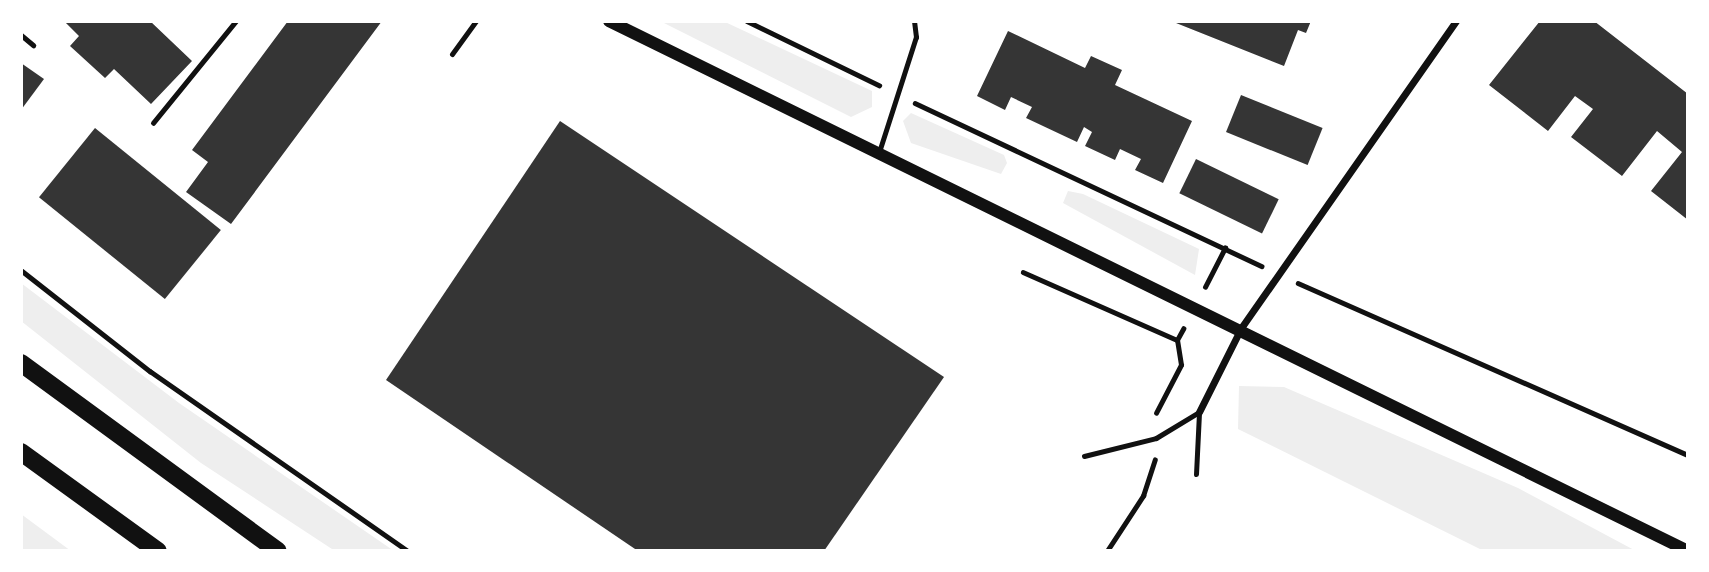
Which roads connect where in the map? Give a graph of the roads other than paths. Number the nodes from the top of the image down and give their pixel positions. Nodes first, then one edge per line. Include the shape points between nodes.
1 (476, 21) edge
2 (609, 21) edge
3 (914, 21) edge
4 (1456, 21) edge
5 (21, 36) edge
6 (33, 45) dead end
7 (452, 54) dead end
8 (878, 152) junction
9 (1241, 328) junction
10 (21, 363) edge
11 (1199, 412) junction
12 (21, 452) edge
13 (1084, 456) dead end
14 (1196, 474) dead end
15 (158, 551) edge
16 (278, 551) edge
17 (1688, 551) edge

1 - 7 lane
2 - 8 street
3 - 8 lane via 916,37
4 - 9 street
5 - 6 lane
8 - 9 street
9 - 11 street
9 - 17 street
10 - 16 main road
11 - 13 lane via 1156,438
11 - 14 lane
12 - 15 main road

